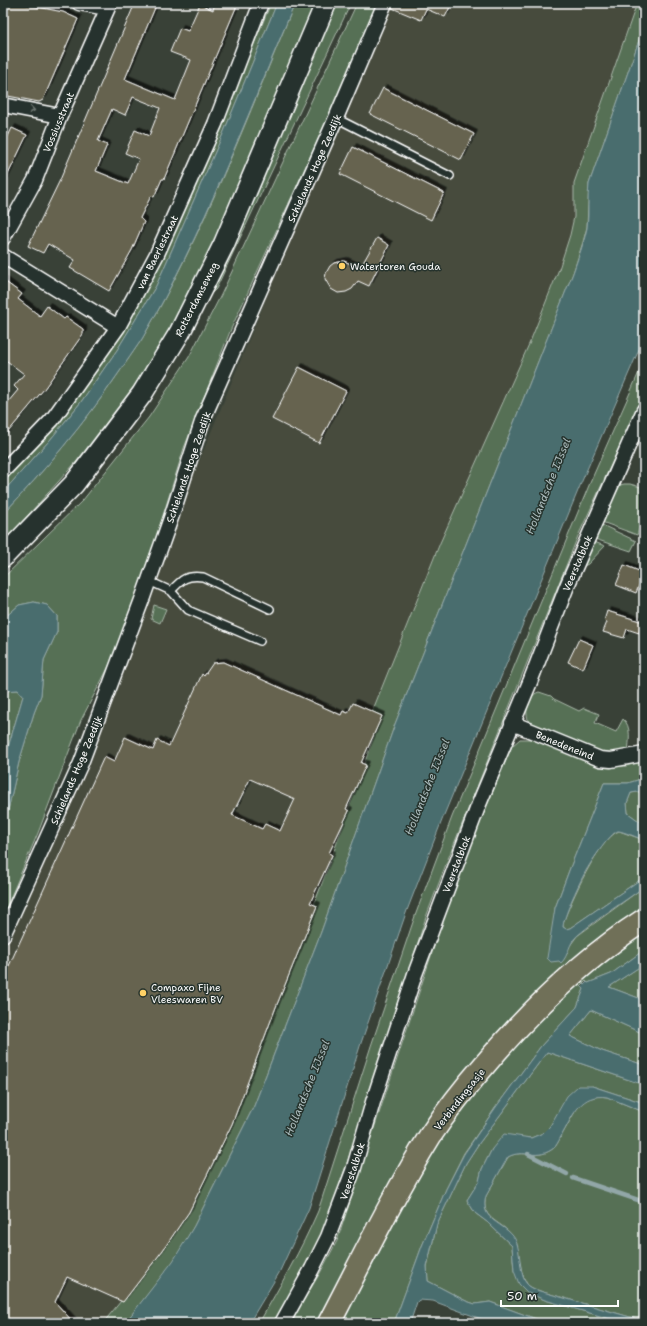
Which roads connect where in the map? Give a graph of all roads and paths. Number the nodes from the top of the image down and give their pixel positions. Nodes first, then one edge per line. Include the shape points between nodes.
1 (79, 3) edge
2 (261, 3) edge
3 (326, 3) edge
4 (385, 3) edge
5 (109, 6) edge
6 (3, 105) edge
7 (60, 116) junction
8 (336, 118) junction
9 (450, 176) dead end
10 (3, 238) edge
11 (3, 256) edge
12 (118, 327) junction
13 (644, 410) edge
14 (3, 471) edge
15 (3, 557) edge
16 (149, 581) junction
17 (171, 591) junction
18 (270, 609) dead end
19 (260, 641) dead end
20 (512, 724) junction
21 (644, 754) edge
22 (644, 920) edge
23 (3, 935) edge
24 (282, 1322) edge
25 (329, 1323) edge

1 - 5 street
2 - 12 street, van Baerlestraat via 215,124 158,254
3 - 15 main road, Rotterdamseweg via 224,244 180,332 142,394 74,484
4 - 8 street, Schielands Hoge Zeedijk
5 - 7 street, Vossiusstraat
6 -> 7 street
7 - 10 street, Vossiusstraat via 34,180
8 - 9 lane
8 - 16 street, Schielands Hoge Zeedijk via 203,419
11 - 12 street
12 - 14 street, van Baerlestraat via 52,420
13 - 20 street, Veerstalblok via 567,586
16 - 17 lane
16 - 23 street, Schielands Hoge Zeedijk via 81,763
17 - 18 lane via 181,581 192,576 203,577
17 - 19 lane via 188,610
20 - 21 street, Benedeneind via 600,759 611,760
20 - 24 street, Veerstalblok via 415,974 353,1171 331,1229
22 - 25 main road, Verbindingsasje via 588,961 551,994 510,1035 468,1084 431,1135 404,1179

